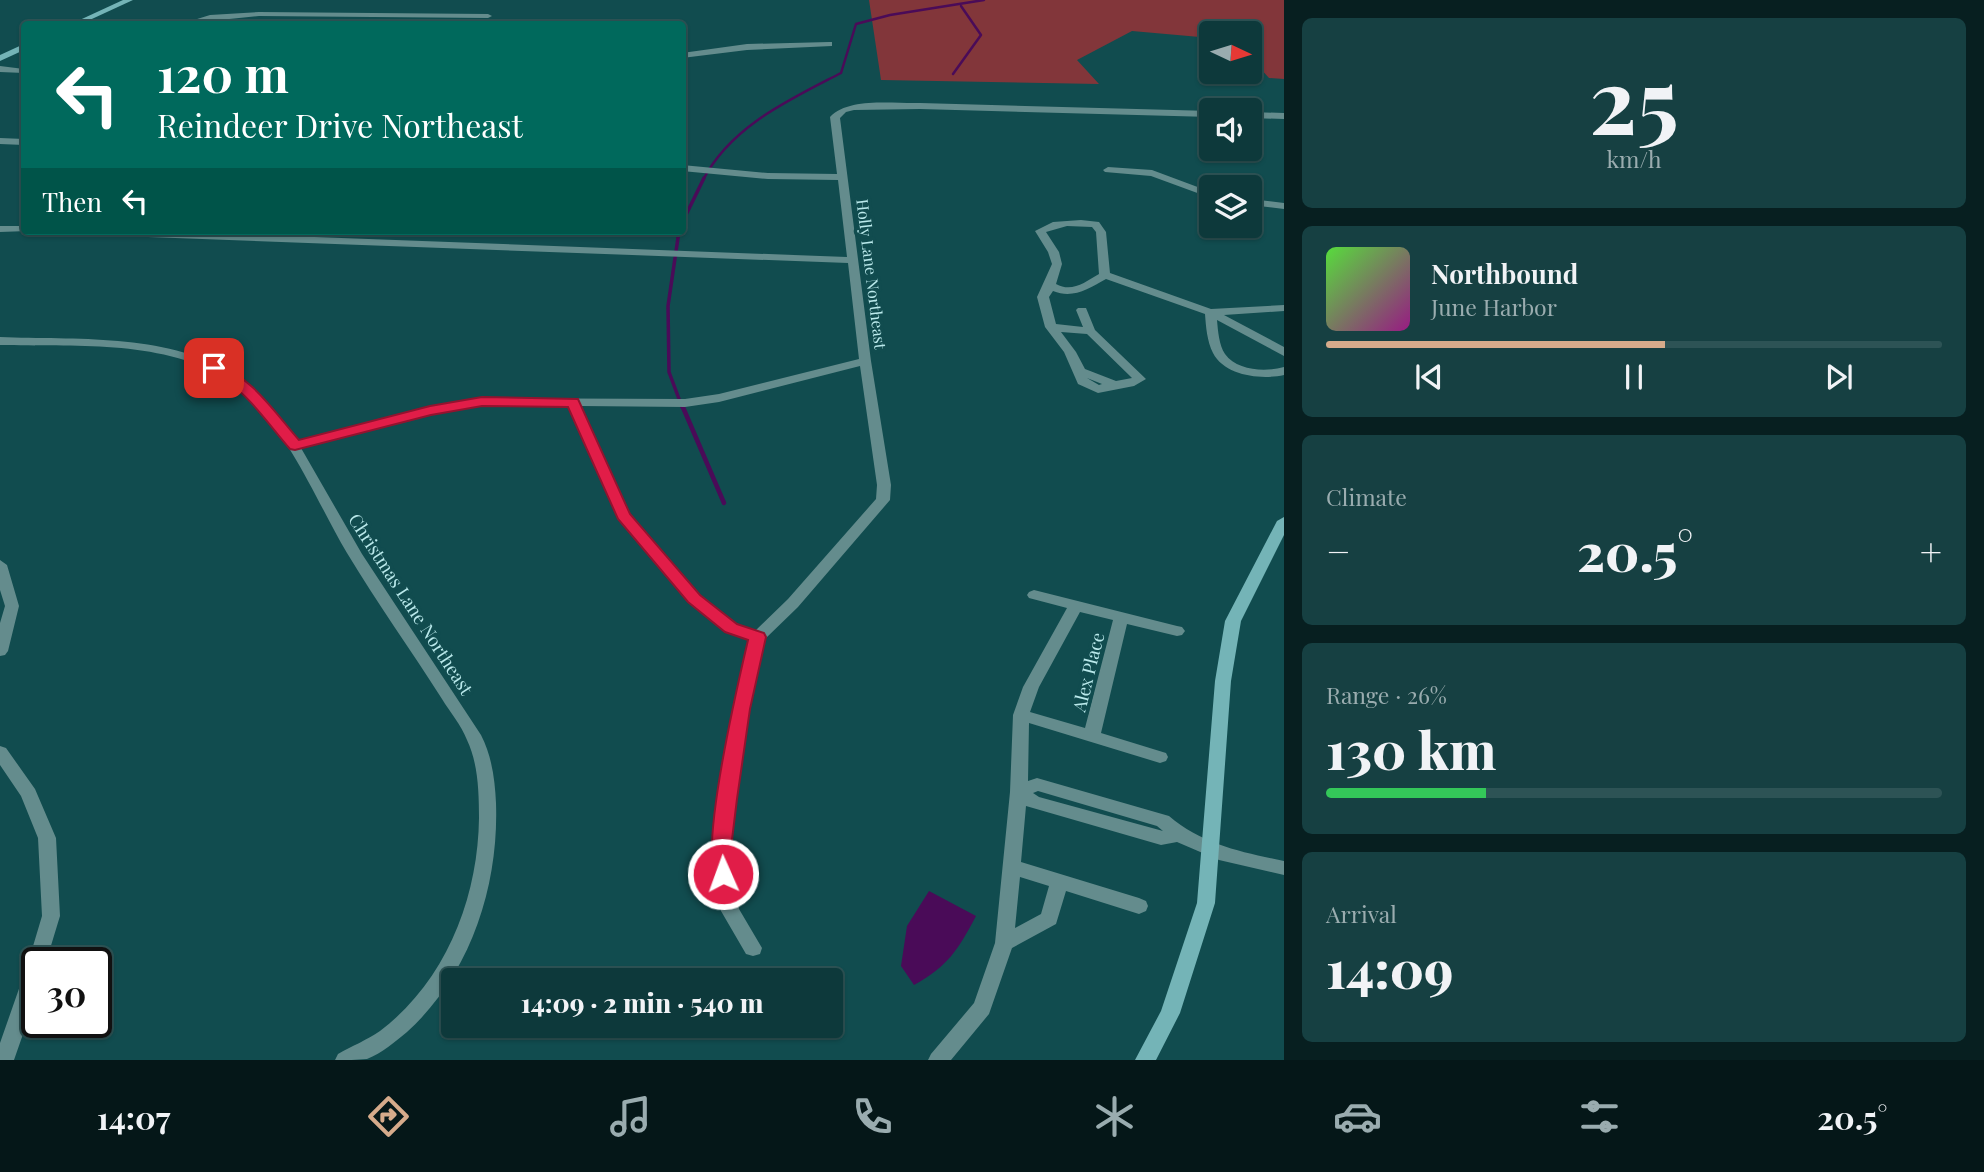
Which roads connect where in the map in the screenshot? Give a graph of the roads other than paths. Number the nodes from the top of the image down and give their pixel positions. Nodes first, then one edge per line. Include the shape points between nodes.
1 (129, 0) edge
2 (488, 16) dead end
3 (82, 21) edge
4 (198, 21) edge
5 (829, 44) dead end
6 (21, 48) edge
7 (686, 55) edge
8 (0, 58) edge
9 (0, 69) edge
10 (21, 71) edge
11 (1199, 114) edge
12 (1262, 115) edge
13 (1284, 116) edge
14 (0, 141) edge
15 (21, 142) edge
16 (686, 168) edge
17 (1108, 170) dead end
18 (842, 177) junction
19 (1199, 191) edge
20 (1262, 203) edge
21 (1284, 206) edge
22 (0, 229) edge
23 (21, 229) edge
24 (175, 235) edge
25 (852, 260) junction
26 (1105, 275) junction
27 (1052, 286) junction
28 (1284, 308) edge
29 (1082, 310) dead end
30 (1210, 312) junction
31 (1051, 327) junction
32 (1090, 331) junction
33 (0, 341) edge
34 (1284, 352) edge
35 (865, 361) junction
36 (1284, 371) edge
37 (573, 402) junction
38 (295, 446) junction
39 (1283, 524) edge
40 (0, 565) edge
41 (1034, 595) dead end
42 (1076, 605) junction
43 (1121, 618) junction
44 (1177, 631) dead end
45 (758, 637) junction
46 (0, 651) edge
47 (1021, 715) junction
48 (1092, 735) junction
49 (0, 752) edge
50 (1160, 757) dead end
51 (1019, 792) junction
52 (1212, 852) junction
53 (1012, 867) junction
54 (1284, 868) edge
55 (1059, 882) junction
56 (1139, 906) dead end
57 (1004, 943) junction
58 (42, 947) edge
59 (753, 948) dead end
60 (21, 1011) edge
61 (4, 1060) edge
62 (345, 1060) edge
63 (938, 1060) edge
64 (1145, 1060) edge

1 - 3 main road
2 - 4 street via 259,14
5 - 7 street via 747,47
6 - 8 main road
9 - 10 street
11 - 18 street, Holly Lane Northeast via 854,107 835,117
12 - 13 street
14 - 15 street
16 - 18 street
17 - 19 street via 1152,173
18 - 25 street, Holly Lane Northeast
20 - 21 street
22 - 23 street
24 - 25 street
25 - 35 street, Holly Lane Northeast
26 - 27 street via 1077,290 1059,291
26 - 27 street via 1101,232 1095,224 1047,227 1040,231 1055,249 1058,264
26 - 30 street
27 - 31 street via 1042,297
28 - 30 street
29 - 32 street
30 - 34 street
30 - 36 street via 1223,360 1250,372
31 - 32 street
31 - 32 street via 1081,372 1082,381 1098,389 1140,379
33 - 38 street, Christmas Lane Northeast via 133,348 189,357 230,377
35 - 37 street, Holly Lane Northeast via 719,398 652,404
35 - 45 street via 883,500
37 - 38 street, Holly Lane Northeast via 482,402 430,410
37 - 45 street via 623,516 694,598 731,628
38 - 62 street, Christmas Lane Northeast via 336,524 475,741 488,800 485,859 464,941 417,1007 386,1038
39 - 52 main road via 1233,621 1223,681
40 - 46 street via 12,606
41 - 42 street
42 - 43 street
42 - 47 street via 1031,687
43 - 44 street
43 - 48 street, Alex Place
45 - 59 street via 741,709 720,856 730,911
47 - 48 street
47 - 51 street
48 - 50 street
49 - 58 street via 29,794 47,838 51,916
51 - 52 street via 1037,784 1161,838 1177,835
51 - 53 street
52 - 54 street
52 - 64 main road via 1206,903 1189,962 1170,1013
53 - 55 street
53 - 57 street
55 - 56 street
55 - 57 street via 1049,919
57 - 63 street via 982,1008
60 - 61 street

